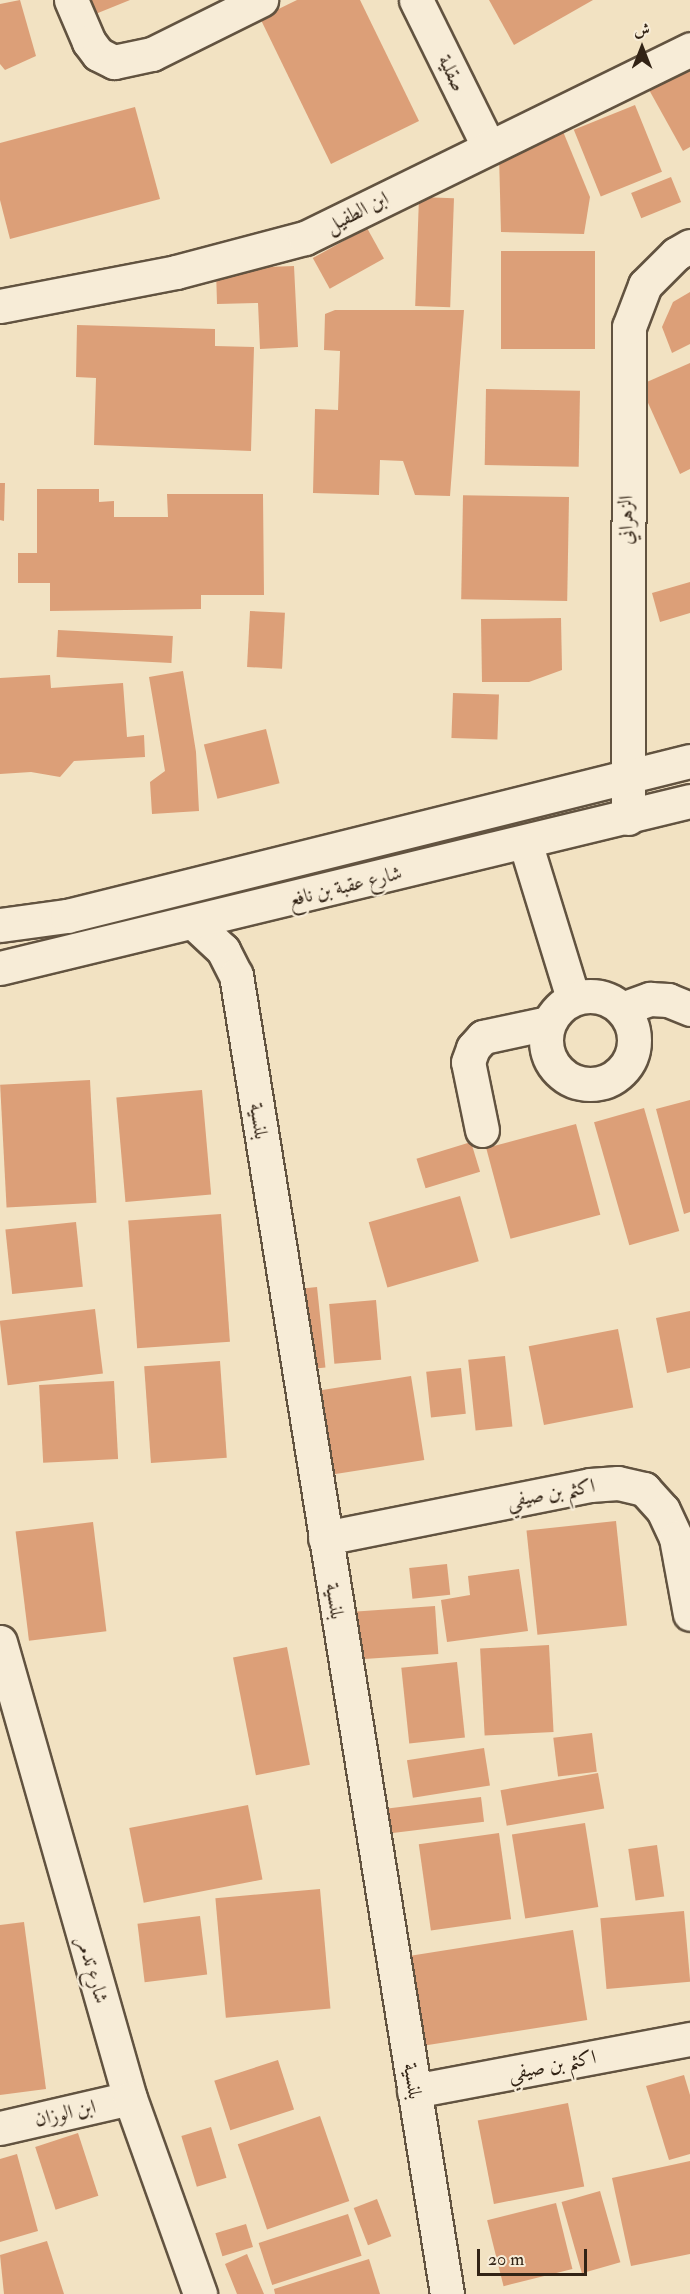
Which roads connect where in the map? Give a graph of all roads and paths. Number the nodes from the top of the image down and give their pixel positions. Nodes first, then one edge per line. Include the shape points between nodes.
1 (71, 0) edge
2 (261, 0) edge
3 (416, 0) edge
4 (690, 49) edge
5 (488, 146) junction
6 (690, 246) edge
7 (0, 306) edge
8 (690, 761) edge
9 (626, 779) junction
10 (690, 801) edge
11 (628, 818) junction
12 (525, 843) junction
13 (194, 923) junction
14 (0, 925) edge
15 (0, 968) edge
16 (573, 998) junction
17 (622, 1009) junction
18 (690, 1009) edge
19 (548, 1023) junction
20 (482, 1130) dead end
21 (325, 1538) junction
22 (690, 1614) edge
23 (0, 1642) edge
24 (690, 2039) edge
25 (414, 2091) junction
26 (130, 2098) junction
27 (0, 2128) edge
28 (200, 2294) edge
29 (447, 2294) edge

1 - 2 street via 89,42 98,54 114,62 152,54
3 - 5 street, صقلية
4 - 5 street, ابن الطفيل
5 - 7 street, ابن الطفيل via 305,237 176,272
6 - 9 street, الزهراني via 676,254 645,285 629,327
8 - 9 street, شارع عقبة بن نافع
9 - 11 street, الزهراني
9 - 14 street, شارع عقبة بن نافع via 67,916
10 - 11 street, شارع عقبة بن نافع
11 - 12 street, شارع عقبة بن نافع
12 - 13 street, شارع عقبة بن نافع
12 - 16 street
13 - 15 street, شارع عقبة بن نافع
13 - 21 street, بلنسية via 223,950 236,975
16 - 17 street via 594,995
16 - 19 street
17 - 18 street via 650,999 668,999
17 - 19 street via 633,1029 633,1053 620,1073 598,1083 574,1082 556,1068 546,1046
19 - 20 street via 483,1037 473,1048 468,1062
21 - 22 street, اكثم بن صيفي via 591,1485 618,1483 644,1490 663,1510 676,1538
21 - 25 street, بلنسية
23 - 26 street, شارع تدمر
24 - 25 street, اكثم بن صيفي
25 - 29 street, بلنسية
26 - 27 street, ابن الوزان
26 - 28 street, شارع تدمر

